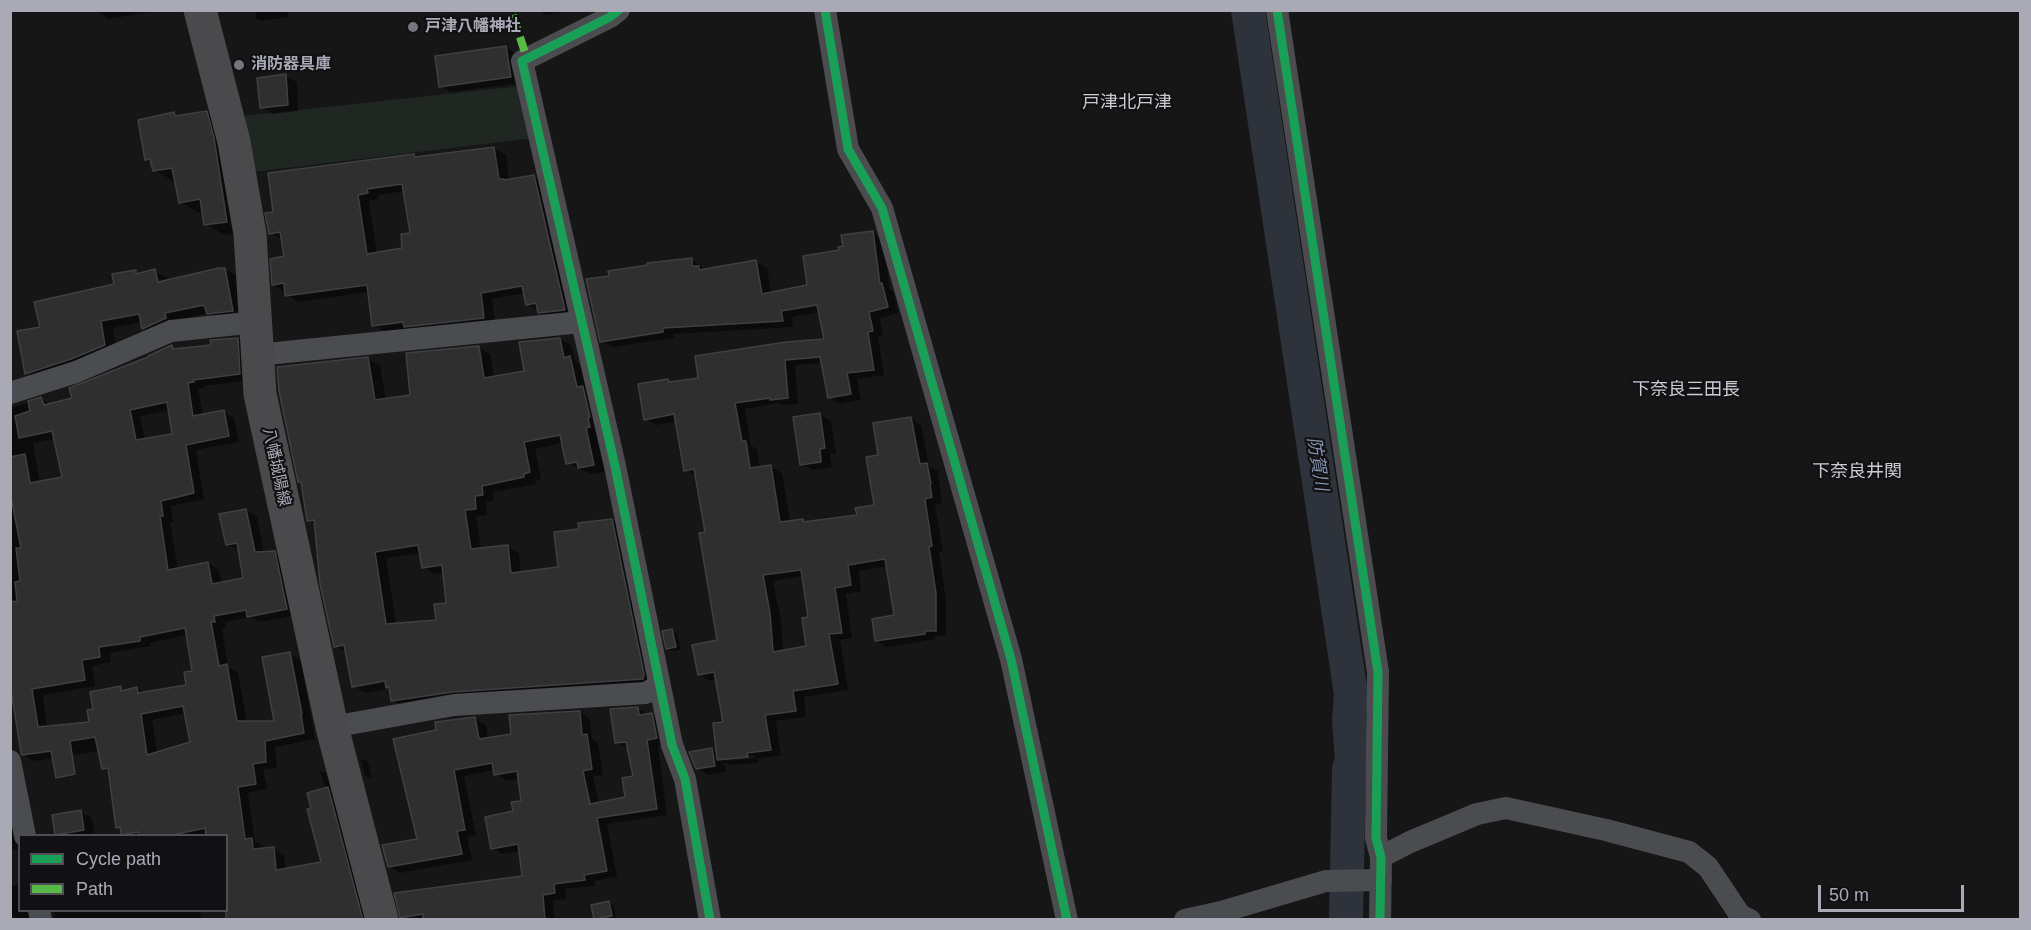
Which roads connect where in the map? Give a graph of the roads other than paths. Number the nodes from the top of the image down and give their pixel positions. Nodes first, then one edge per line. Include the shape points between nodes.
1 (200, 10) edge
2 (619, 10) edge
3 (825, 10) edge
4 (1277, 10) edge
5 (256, 322) junction
6 (581, 322) junction
7 (257, 355) junction
8 (10, 393) edge
9 (659, 685) junction
10 (332, 727) junction
11 (11, 769) edge
12 (25, 834) edge
13 (1381, 857) junction
14 (1376, 880) junction
15 (382, 920) edge
16 (710, 920) edge
17 (1067, 920) edge
18 (1185, 920) edge
19 (1380, 920) edge
20 (1750, 920) edge

1 - 5 main road, 八幡城陽線 via 234,142 250,234
2 - 6 street via 522,61
3 - 17 street via 848,148 882,208 1011,659
4 - 13 street via 1378,672 1376,838
5 - 7 main road, 八幡城陽線
5 - 8 street via 171,331 76,372
6 - 7 street
6 - 9 street
7 - 10 main road, 八幡城陽線 via 260,394
9 - 10 street via 646,693 454,705
9 - 16 street via 672,745 686,779
10 - 15 main road, 八幡城陽線
11 - 12 street
13 - 14 street
13 - 20 street via 1477,814 1506,808 1689,852 1708,867 1740,915
14 - 18 street via 1326,881
14 - 19 street

